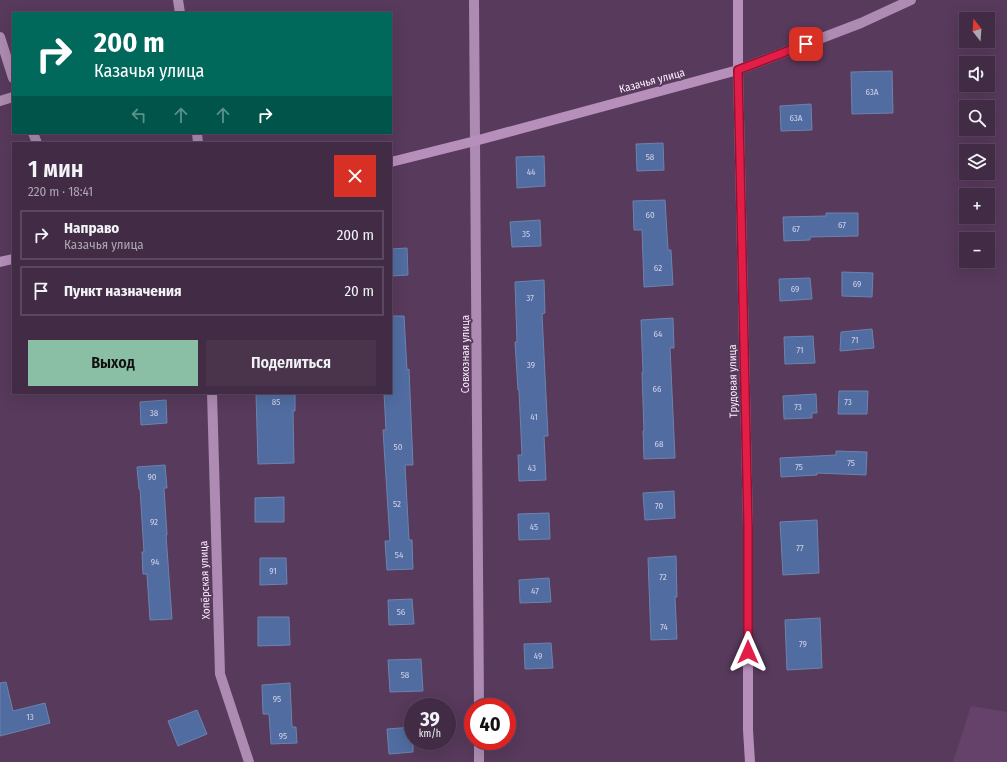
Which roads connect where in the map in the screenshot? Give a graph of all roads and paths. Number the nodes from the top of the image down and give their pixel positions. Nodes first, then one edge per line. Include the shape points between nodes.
1 (178, 0) edge
2 (474, 0) edge
3 (738, 0) edge
4 (911, 0) edge
5 (180, 12) edge
6 (0, 38) edge
7 (738, 70) junction
8 (12, 75) edge
9 (12, 97) edge
10 (0, 101) edge
11 (475, 140) junction
12 (392, 162) edge
13 (12, 259) edge
14 (0, 262) edge
15 (212, 394) edge
16 (478, 698) edge
17 (479, 750) edge
18 (249, 762) edge
19 (480, 762) edge
20 (750, 762) edge

1 - 5 street
2 - 11 street, Совхозная улица
3 - 7 street, Трудовая улица
4 - 7 street, Казачья улица via 861,23
6 - 8 street
7 - 11 street, Казачья улица
7 - 20 street, Трудовая улица via 748,527
9 - 10 street
11 - 12 street, Казачья улица
11 - 16 street, Совхозная улица
13 - 14 street
15 - 18 street, Хопёрская улица via 220,674
17 - 19 street

